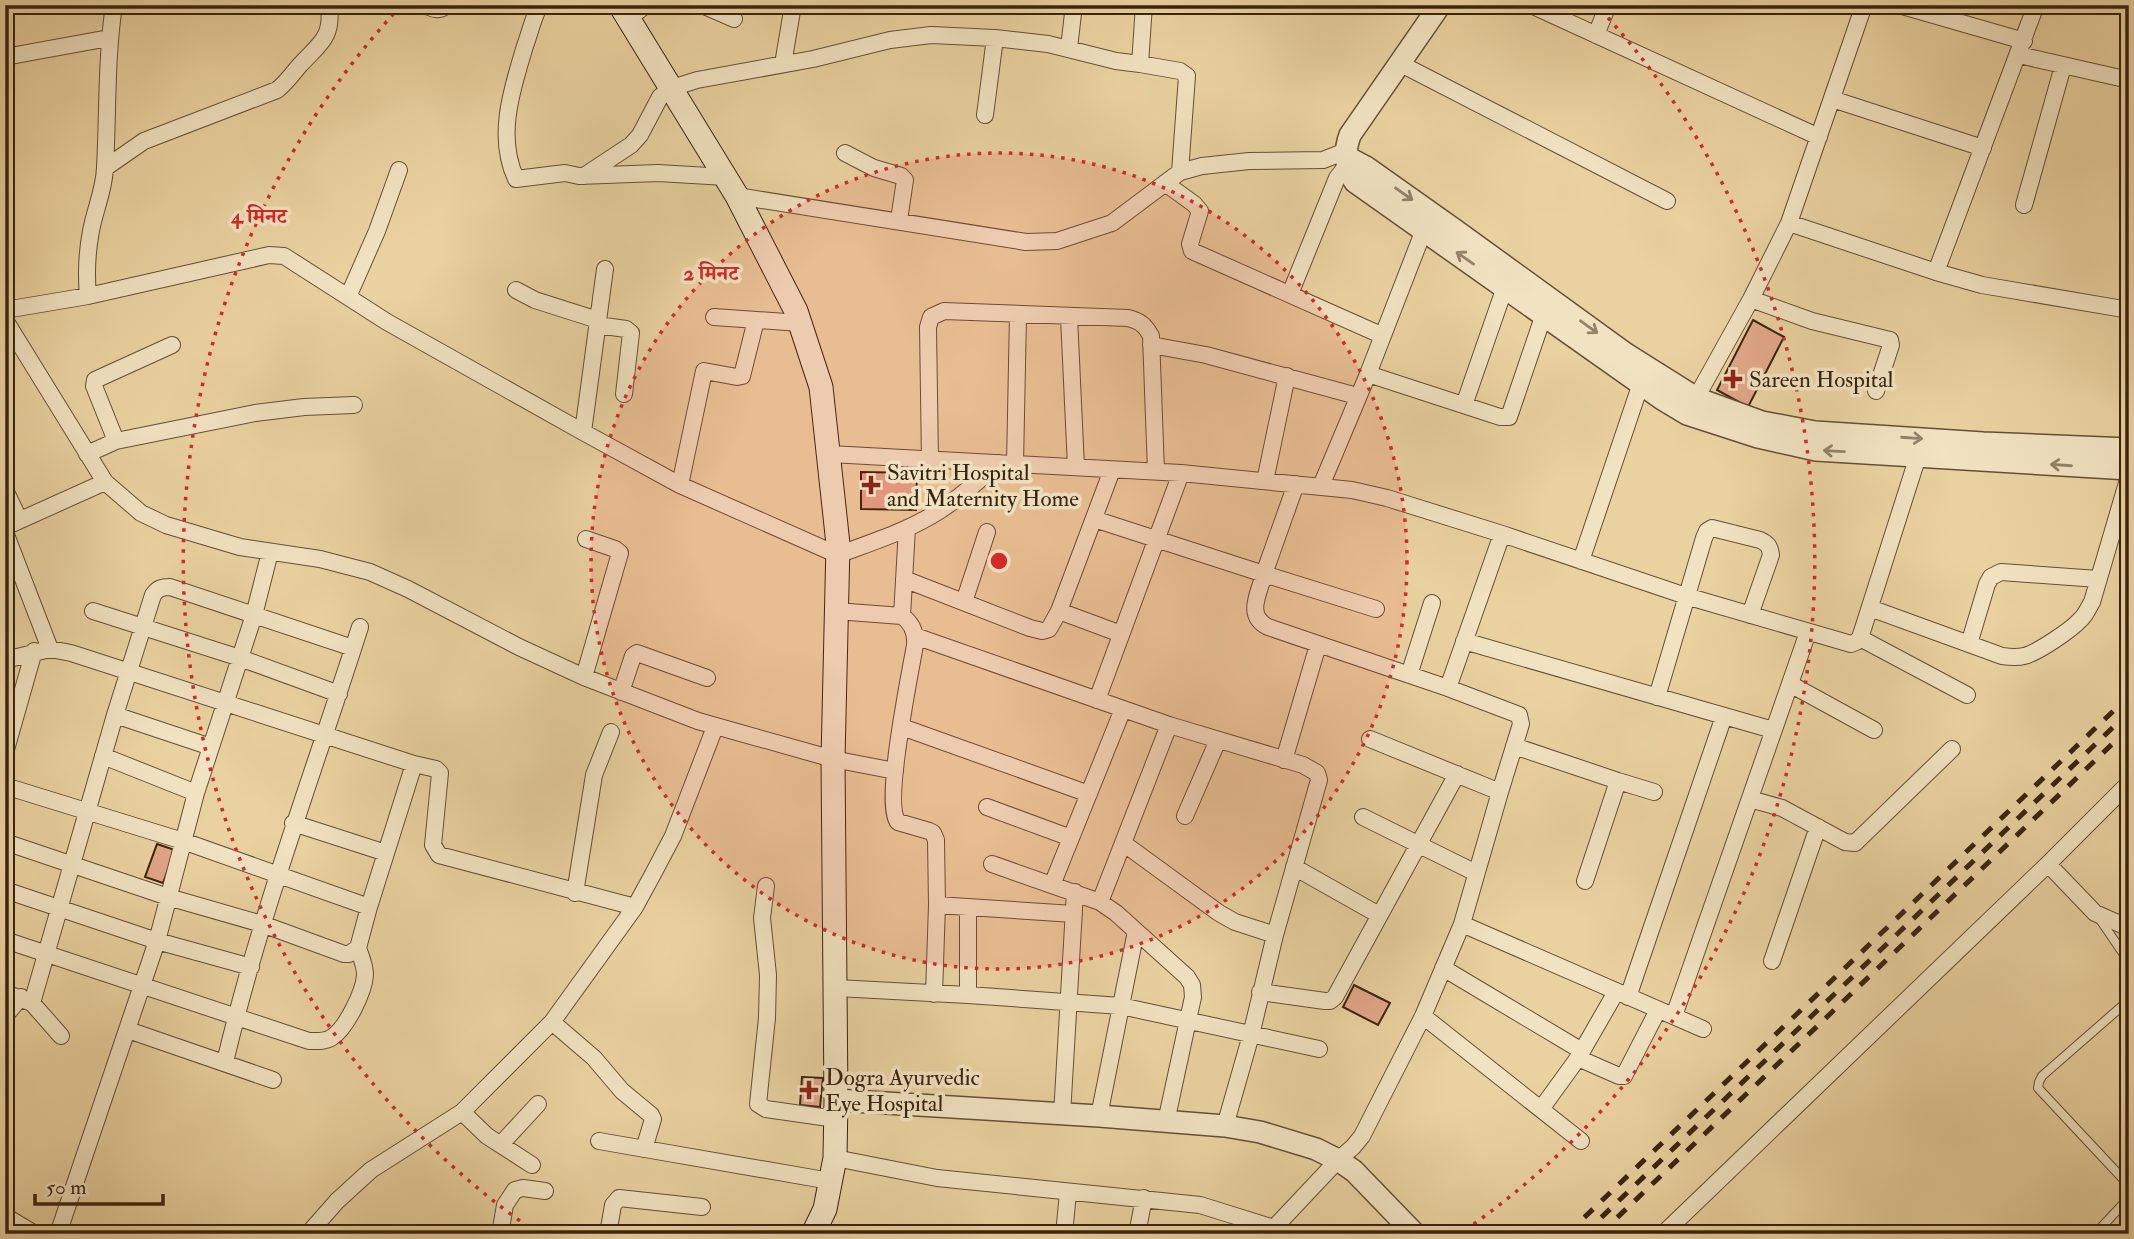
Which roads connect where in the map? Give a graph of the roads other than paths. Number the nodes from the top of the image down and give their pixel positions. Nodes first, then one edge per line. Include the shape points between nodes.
1 (114, 5) edge
2 (329, 5) edge
3 (425, 5) edge
4 (447, 5) edge
5 (540, 5) edge
6 (702, 5) edge
7 (793, 5) edge
8 (1074, 5) edge
9 (1144, 5) edge
10 (1440, 5) edge
11 (1531, 5) edge
12 (1608, 5) edge
13 (1864, 5) edge
14 (1899, 5) edge
15 (2036, 5) edge
16 (631, 10) edge
17 (734, 19) dead end
18 (1596, 35) junction
19 (109, 38) junction
20 (995, 38) junction
21 (1069, 48) junction
22 (2021, 48) junction
23 (5, 57) edge
24 (1399, 63) junction
25 (783, 64) junction
26 (1140, 64) junction
27 (2063, 66) junction
28 (2129, 80) edge
29 (672, 88) junction
30 (1832, 99) junction
31 (985, 116) dead end
32 (1819, 137) junction
33 (1983, 148) junction
34 (845, 153) dead end
35 (1348, 158) junction
36 (105, 168) junction
37 (399, 170) dead end
38 (1181, 172) junction
39 (584, 176) junction
40 (1165, 183) junction
41 (732, 186) junction
42 (1667, 201) dead end
43 (2024, 205) dead end
44 (899, 220) junction
45 (1427, 221) junction
46 (1789, 223) junction
47 (605, 269) dead end
48 (1936, 272) junction
49 (1505, 287) junction
50 (516, 290) dead end
51 (1290, 294) junction
52 (88, 296) junction
53 (348, 297) junction
54 (1751, 299) junction
55 (5, 310) edge
56 (2129, 310) edge
57 (1544, 314) junction
58 (1018, 315) junction
59 (714, 317) dead end
60 (1069, 317) junction
61 (5, 320) edge
62 (756, 320) junction
63 (598, 322) junction
64 (800, 323) junction
65 (1381, 335) junction
66 (172, 345) dead end
67 (1152, 345) junction
68 (1367, 374) junction
69 (1287, 376) junction
70 (1644, 376) junction
71 (1876, 391) dead end
72 (624, 394) dead end
73 (1357, 396) junction
74 (354, 405) dead end
75 (1464, 405) junction
76 (1691, 406) junction
77 (583, 432) junction
78 (116, 441) junction
79 (2129, 449) edge
80 (87, 454) junction
81 (830, 454) junction
82 (1918, 456) junction
83 (930, 460) junction
84 (1007, 464) junction
85 (1076, 467) junction
86 (2129, 469) edge
87 (1112, 470) junction
88 (1156, 472) junction
89 (1181, 473) junction
90 (2129, 476) edge
91 (1265, 481) junction
92 (105, 482) junction
93 (1296, 484) junction
94 (680, 485) junction
95 (1321, 486) junction
96 (5, 490) edge
97 (1094, 519) junction
98 (10, 526) edge
99 (907, 528) junction
100 (987, 532) dead end
101 (1502, 534) junction
102 (586, 539) dead end
103 (1156, 539) junction
104 (270, 552) junction
105 (838, 555) junction
106 (1581, 561) junction
107 (1264, 574) junction
108 (904, 579) junction
109 (2098, 579) junction
110 (1686, 596) junction
111 (964, 602) junction
112 (1432, 603) dead end
113 (1870, 608) junction
114 (1376, 609) dead end
115 (93, 611) dead end
116 (836, 611) junction
117 (1059, 611) junction
118 (254, 615) junction
119 (1751, 615) junction
120 (902, 616) junction
121 (143, 625) junction
122 (360, 627) dead end
123 (1808, 632) junction
124 (1121, 634) junction
125 (915, 636) junction
126 (1860, 638) junction
127 (1464, 642) junction
128 (1969, 644) junction
129 (1318, 645) junction
130 (353, 648) junction
131 (50, 649) junction
132 (34, 651) junction
133 (240, 658) junction
134 (5, 660) edge
135 (128, 672) junction
136 (1409, 675) junction
137 (584, 677) junction
138 (707, 678) dead end
139 (1790, 684) junction
140 (1448, 688) junction
141 (621, 692) junction
142 (339, 694) junction
143 (1967, 695) dead end
144 (1657, 697) junction
145 (1097, 700) junction
146 (225, 702) junction
147 (1123, 709) junction
148 (115, 715) junction
149 (1724, 716) junction
150 (1169, 725) junction
151 (715, 727) junction
152 (902, 727) junction
153 (1773, 730) junction
154 (1874, 730) dead end
155 (611, 732) dead end
156 (325, 736) junction
157 (1370, 739) dead end
158 (1218, 740) junction
159 (1514, 746) junction
160 (211, 747) junction
161 (1952, 749) dead end
162 (5, 753) edge
163 (103, 756) junction
164 (833, 758) junction
165 (1284, 760) junction
166 (414, 765) junction
167 (895, 771) junction
168 (1457, 774) junction
169 (1618, 781) junction
170 (2129, 783) edge
171 (5, 786) edge
172 (1500, 792) junction
173 (1654, 792) dead end
174 (197, 793) junction
175 (1089, 794) junction
176 (2114, 797) junction
177 (1750, 799) junction
178 (2129, 805) edge
179 (987, 807) dead end
180 (87, 812) junction
181 (1185, 816) dead end
182 (1363, 817) dead end
183 (293, 823) junction
184 (1818, 827) junction
185 (1071, 838) junction
186 (183, 841) junction
187 (5, 842) edge
188 (1123, 843) junction
189 (1420, 845) junction
190 (386, 853) junction
191 (72, 864) junction
192 (992, 864) dead end
193 (2048, 864) junction
194 (1294, 867) junction
195 (1476, 873) junction
196 (277, 875) junction
197 (1585, 881) dead end
198 (1052, 885) junction
199 (766, 886) dead end
200 (5, 890) edge
201 (1075, 892) junction
202 (575, 893) junction
203 (168, 897) junction
204 (1100, 902) junction
205 (937, 905) junction
206 (369, 907) junction
207 (635, 907) junction
208 (968, 907) junction
209 (60, 908) junction
210 (2095, 913) junction
211 (1074, 914) junction
212 (1380, 915) junction
213 (262, 924) junction
214 (1462, 924) junction
215 (2129, 928) edge
216 (1136, 931) junction
217 (1275, 936) junction
218 (5, 940) edge
219 (157, 941) junction
220 (358, 948) junction
221 (47, 953) junction
222 (1772, 961) dead end
223 (2129, 962) edge
224 (251, 967) junction
225 (1443, 968) junction
226 (142, 986) junction
227 (837, 988) junction
228 (1261, 992) junction
229 (934, 993) junction
230 (968, 995) junction
231 (1622, 995) junction
232 (19, 998) edge
233 (2129, 1000) edge
234 (1070, 1002) junction
235 (1121, 1006) junction
236 (1658, 1010) junction
237 (5, 1016) edge
238 (236, 1016) junction
239 (1423, 1016) junction
240 (1674, 1016) junction
241 (1188, 1021) junction
242 (552, 1023) junction
243 (1703, 1028) dead end
244 (128, 1030) junction
245 (1251, 1035) junction
246 (61, 1037) dead end
247 (1319, 1049) dead end
248 (1580, 1054) junction
249 (225, 1062) junction
250 (273, 1080) dead end
251 (538, 1104) dead end
252 (1541, 1109) junction
253 (836, 1110) junction
254 (461, 1112) junction
255 (1062, 1115) junction
256 (1099, 1116) junction
257 (1166, 1122) junction
258 (1225, 1126) junction
259 (599, 1141) dead end
260 (1581, 1141) dead end
261 (501, 1144) junction
262 (644, 1149) junction
263 (835, 1158) junction
264 (1338, 1160) junction
265 (532, 1165) dead end
266 (830, 1181) junction
267 (545, 1191) dead end
268 (1068, 1193) junction
269 (2129, 1193) edge
270 (1144, 1198) junction
271 (702, 1207) dead end
272 (5, 1216) edge
273 (1269, 1229) edge
274 (35, 1234) edge
275 (58, 1234) edge
276 (308, 1234) edge
277 (500, 1234) edge
278 (608, 1234) edge
279 (813, 1234) edge
280 (1064, 1234) edge
281 (1137, 1234) edge
282 (1415, 1234) edge
283 (1663, 1234) edge
284 (2095, 1234) edge

1 - 19 street
2 - 36 street via 331,16 319,48 277,90 144,141
3 - 4 street via 434,10
5 - 39 street via 508,107 505,129 514,176 519,180 565,173
6 - 17 street
7 - 25 street
8 - 21 street
9 - 26 street
10 - 24 street
11 - 18 street
12 - 18 street
13 - 30 street
14 - 22 street
15 - 22 street
16 - 29 main road
18 - 32 street
19 - 23 street
19 - 36 street
20 - 21 street
20 - 25 street via 931,35 890,40
20 - 31 street
21 - 26 street
22 - 27 street
22 - 33 street
24 - 35 street via 1350,135
24 - 42 street
25 - 29 street
26 - 38 street via 1187,76
27 - 28 street
27 - 43 street
29 - 39 street via 660,97 631,145
29 - 41 main road
30 - 32 street
30 - 33 street
32 - 46 street
33 - 48 street
34 - 44 street via 905,180
35 - 38 street via 1249,161
35 - 45 street
35 - 51 street
36 - 52 street via 91,230
37 - 53 street
38 - 40 street
39 - 41 street via 658,173
40 - 44 street via 1112,223 1057,241 1026,242
40 - 51 street via 1200,212 1192,251
41 - 44 street
41 - 64 main road
49 -> 45 street
45 - 65 street
45 -> 70 street
46 - 48 street
46 - 54 street
47 - 63 street
48 - 56 street via 1982,285
49 - 57 street
49 - 75 street
50 - 63 street
51 - 65 street
52 - 53 street via 269,255 292,260
52 - 55 street
53 - 77 street
54 - 71 street via 1812,321 1890,340
54 - 76 street
57 - 70 street
57 - 75 street via 1509,417
58 - 60 street
58 - 83 street via 944,312 931,317
58 - 84 street
59 - 62 street
60 - 67 street via 1138,321 1146,327
60 - 85 street
61 - 80 street
62 - 64 street
62 - 94 street via 742,376 704,371
63 - 72 street via 631,333
63 - 77 street
64 - 81 main road via 821,387
65 - 68 street
66 - 78 street via 95,380
67 - 69 street
67 - 88 street
68 - 73 street
68 - 75 street
69 - 73 street
69 - 91 street
70 - 76 street
70 - 106 street
73 - 95 street
74 - 78 street via 255,413
76 -> 79 street via 1815,432
82 -> 76 street via 1816,450 1758,438
77 - 94 street
78 - 80 street
80 - 92 street
81 - 83 street
81 - 105 main road
86 -> 82 street
82 - 113 street
83 - 84 street
84 - 85 street
84 - 99 street
85 - 87 street
87 - 88 street
87 - 97 street
88 - 89 street
89 - 91 street
89 - 103 street
90 - 109 street
91 - 93 street
92 - 98 street
92 - 104 street via 141,513 166,525
93 - 95 street
93 - 107 street
94 - 105 street
95 - 101 street via 1387,498
96 - 98 street
97 - 103 street
97 - 117 street
98 - 131 street
99 - 105 street
99 - 108 street
100 - 111 street
101 - 106 street
101 - 127 street
102 - 137 street via 615,549 620,556
103 - 107 street
103 - 124 street
104 - 118 street
104 - 137 street via 370,572
105 - 116 main road
106 - 110 street
107 - 114 street
107 - 129 street via 1255,616 1268,627
108 - 111 street
108 - 120 street
109 - 128 street via 2086,614 2035,651 2014,657
109 - 128 street via 1995,574 1987,584
110 - 119 street
110 - 119 street via 1707,531 1719,528 1760,540 1770,548
110 - 144 street
111 - 117 street via 1042,631 1049,629
112 - 136 street
113 - 126 street
113 - 128 street
115 - 121 street
116 - 120 street
116 - 164 main road
117 - 124 street
118 - 121 street via 162,587 153,595
118 - 130 street
118 - 133 street
119 - 123 street
120 - 125 street
121 - 133 street
121 - 135 street
122 - 130 street
123 - 126 street via 1851,644
123 - 139 street
124 - 145 street
125 - 145 street
125 - 152 street
126 - 143 street
127 - 140 street
127 - 144 street
129 - 136 street
129 - 165 street
130 - 142 street
131 - 132 street
131 - 135 street
132 - 134 street
132 - 162 street
133 - 142 street
133 - 146 street
135 - 146 street
135 - 148 street
136 - 140 street
137 - 141 street
138 - 141 street via 637,653
139 - 153 street
139 - 154 street
140 - 159 street via 1519,715
141 - 151 street
142 - 156 street
144 - 149 street
145 - 147 street
146 - 156 street
146 - 160 street
147 - 150 street
147 - 175 street
148 - 160 street
148 - 163 street
149 - 153 street
149 - 231 street
150 - 158 street
150 - 188 street
151 - 164 street
151 - 207 street via 673,836
152 - 167 street
152 - 175 street
153 - 177 street
155 - 202 street via 594,775
156 - 166 street
156 - 183 street
157 - 168 street
158 - 165 street
158 - 181 street
159 - 169 street
159 - 172 street
160 - 174 street
161 - 184 street via 1855,843
163 - 174 street
163 - 180 street
164 - 167 street
164 - 227 main road
165 - 194 street via 1311,768 1319,780
166 - 190 street
166 - 202 street via 440,773 433,845 439,855
167 - 205 street via 895,819 936,837
168 - 172 street
168 - 189 street
169 - 173 street
169 - 197 street
170 - 176 street
171 - 180 street
172 - 195 street
174 - 186 street
175 - 185 street
176 - 178 street
176 - 193 street
177 - 184 street via 1774,805
177 - 240 street
179 - 185 street
180 - 186 street
180 - 191 street
182 - 189 street
183 - 190 street
183 - 196 street
184 - 222 street
185 - 198 street
186 - 196 street
186 - 203 street
187 - 191 street
188 - 204 street
188 - 217 street via 1219,913
189 - 195 street
189 - 212 street
190 - 206 street
191 - 203 street
191 - 209 street
192 - 198 street
193 - 210 street
193 - 283 street
194 - 212 street
194 - 217 street
195 - 214 street
196 - 206 street
196 - 213 street
198 - 201 street
199 - 253 street via 762,918 767,1018 758,1104 766,1109
200 - 209 street
201 - 204 street
201 - 211 street
202 - 207 street
203 - 213 street
203 - 219 street
204 - 216 street
205 - 208 street
205 - 229 street
206 - 220 street
207 - 242 street
208 - 211 street
208 - 230 street
209 - 219 street
209 - 221 street
210 - 215 street
210 - 223 lane
211 - 234 street
212 - 228 street via 1335,998
213 - 220 street via 344,954
213 - 224 street
214 - 225 street
214 - 231 street
216 - 235 street
216 - 241 street via 1192,985
217 - 228 street
218 - 221 street
219 - 224 street
219 - 226 street
220 - 238 street via 365,972 362,988 354,1008 331,1038 309,1041
221 - 226 street
221 - 232 street
224 - 238 street
225 - 239 street
225 - 248 street
226 - 238 street
226 - 244 street
227 - 229 street
227 - 253 main road
228 - 245 street
229 - 230 street
230 - 234 street
231 - 236 street
231 - 248 street
232 - 237 street
232 - 246 street
233 - 269 lane via 2042,1076 2038,1088 2124,1180
234 - 235 street
234 - 255 street
235 - 241 street
235 - 256 street
236 - 240 street
236 - 248 street via 1625,1076
238 - 249 street
239 - 252 street
239 - 264 street via 1362,1136
240 - 243 street
241 - 245 street
241 - 257 street
242 - 254 street
242 - 262 street via 651,1115
244 - 249 street
244 - 275 street
245 - 247 street
245 - 258 street
248 - 252 street
249 - 250 street
251 - 261 street
252 - 260 street
253 - 255 street
253 - 263 main road
254 - 261 street
254 - 276 street via 371,1170
255 - 256 street
256 - 257 street
257 - 258 street
258 - 264 street via 1287,1140
259 - 262 street
261 - 265 street
262 - 266 street
263 - 266 main road
263 - 268 street via 937,1178
264 - 273 street
264 - 282 street
266 - 279 main road via 825,1209
267 - 277 street via 515,1190 505,1205
268 - 270 street
268 - 280 street
269 - 284 lane
270 - 273 street via 1200,1205
270 - 281 street
271 - 278 street via 618,1198
272 - 274 street

